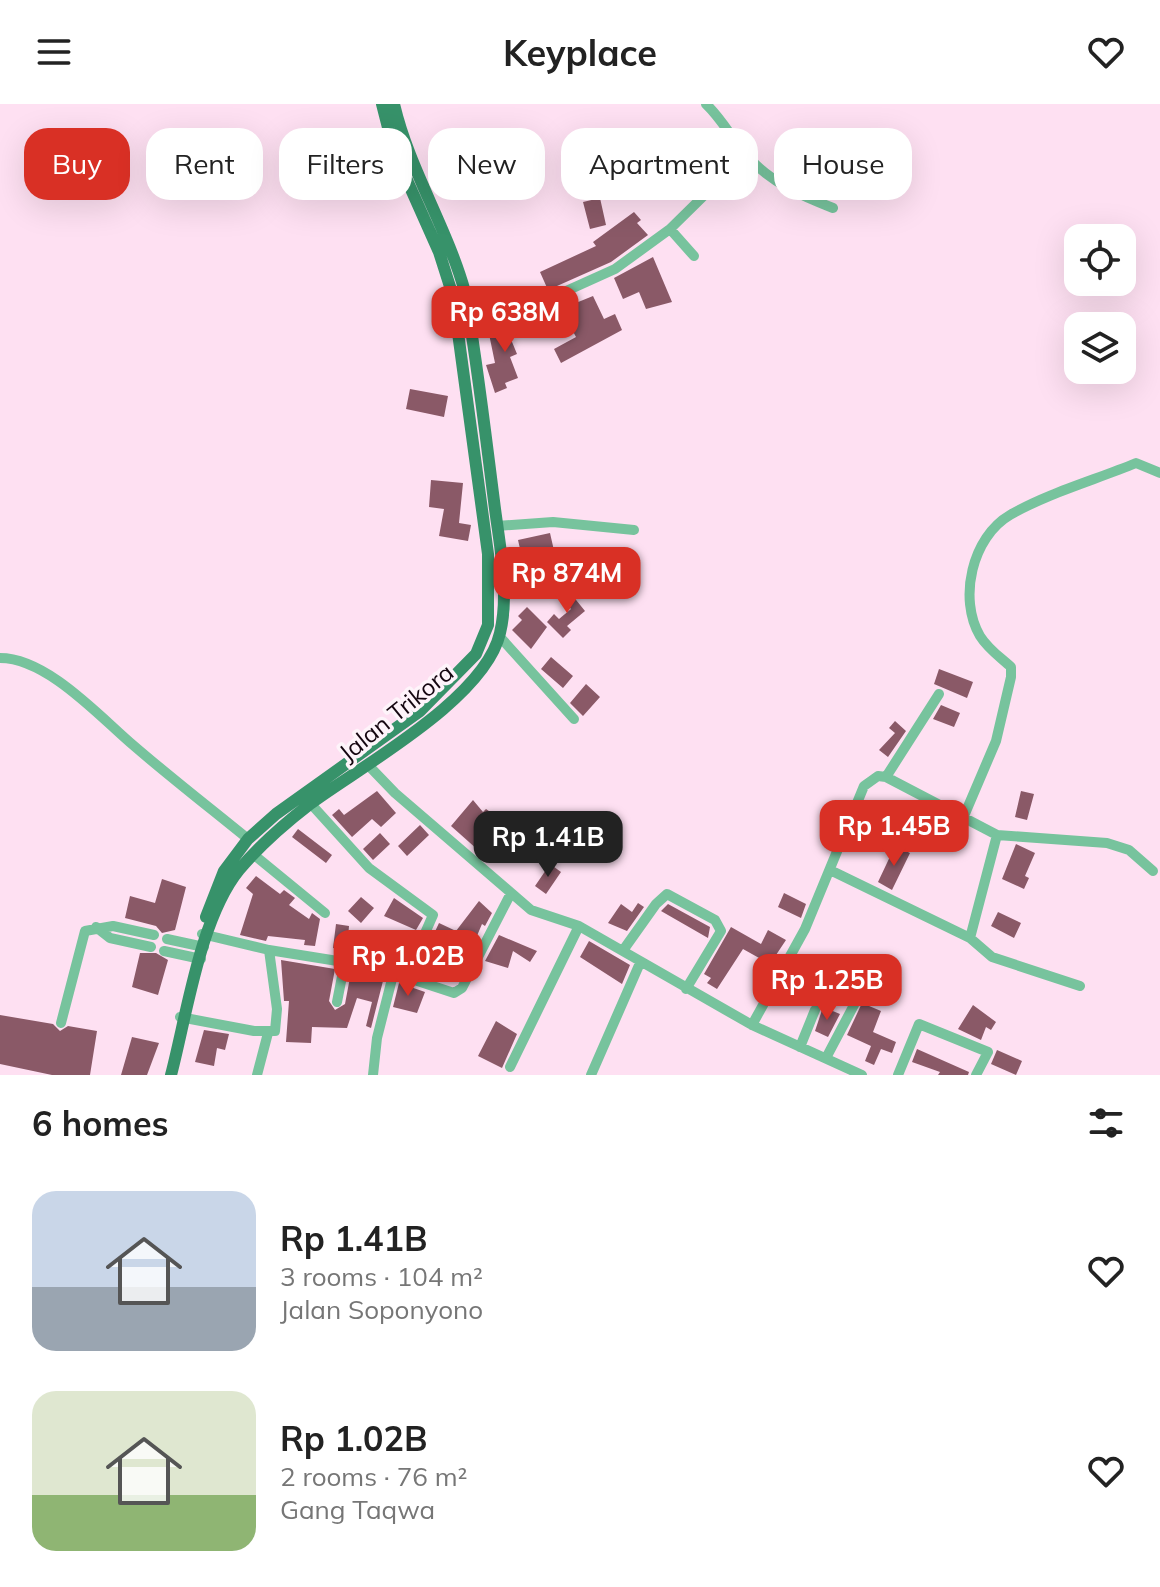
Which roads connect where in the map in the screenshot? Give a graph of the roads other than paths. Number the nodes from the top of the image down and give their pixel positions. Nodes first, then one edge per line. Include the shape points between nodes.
1 (382, 104) edge
2 (394, 104) edge
3 (706, 104) edge
4 (725, 128) edge
5 (758, 165) edge
6 (699, 200) edge
7 (833, 208) dead end
8 (670, 229) junction
9 (694, 256) dead end
10 (531, 291) dead end
11 (469, 314) junction
12 (473, 333) junction
13 (1160, 473) edge
14 (485, 482) junction
15 (497, 526) junction
16 (634, 530) dead end
17 (500, 637) junction
18 (0, 658) edge
19 (939, 694) dead end
20 (574, 719) dead end
21 (369, 766) junction
22 (886, 777) junction
23 (311, 804) junction
24 (964, 816) junction
25 (997, 835) junction
26 (248, 839) junction
27 (253, 854) junction
28 (830, 870) junction
29 (1153, 871) dead end
30 (511, 893) junction
31 (325, 913) dead end
32 (579, 926) junction
33 (96, 927) junction
34 (154, 935) dead end
35 (970, 938) junction
36 (167, 939) dead end
37 (201, 946) junction
38 (151, 947) dead end
39 (624, 949) junction
40 (269, 950) junction
41 (164, 951) dead end
42 (345, 961) junction
43 (640, 963) junction
44 (394, 971) junction
45 (1080, 986) dead end
46 (686, 989) junction
47 (337, 1002) dead end
48 (854, 1005) dead end
49 (815, 1010) dead end
50 (183, 1017) junction
51 (61, 1023) dead end
52 (752, 1025) junction
53 (268, 1033) junction
54 (800, 1047) junction
55 (826, 1058) junction
56 (510, 1067) dead end
57 (168, 1075) edge
58 (257, 1075) edge
59 (373, 1075) edge
60 (591, 1075) edge
61 (862, 1075) edge
62 (898, 1075) edge
63 (976, 1075) edge

1 - 14 main road, Jalan Trikora via 394,151 453,296
2 - 11 main road, Jalan Trikora via 455,256
3 - 4 street
5 - 7 street via 795,193
6 - 8 street
8 - 9 street
8 - 12 street via 615,269
10 - 11 street
11 - 12 main road, Jalan Trikora
12 - 14 main road, Jalan Trikora
13 - 24 street via 1136,463 1011,515 986,538 970,584 973,615 987,646 1011,667 1011,677 996,741
14 - 15 main road, Jalan Trikora
14 - 26 main road, Jalan Trikora via 491,607 476,654 409,720
15 - 16 street via 553,522
15 - 17 main road, Jalan Trikora via 504,585
17 - 20 street
17 - 21 main road, Jalan Trikora via 467,685
18 - 26 street via 44,673 76,695
19 - 22 street
21 - 23 main road, Jalan Trikora
21 - 30 street
22 - 24 street
22 - 28 street via 864,786
23 - 27 main road, Jalan Trikora
23 - 44 street via 369,868 433,915 418,949
24 - 25 street
25 - 29 street via 1107,843 1129,850
25 - 35 street
26 - 37 main road, Jalan Trikora via 217,885
27 - 31 street
27 - 37 main road, Jalan Trikora via 226,890
28 - 35 street
28 - 52 street via 805,929
30 - 32 street via 531,910
30 - 44 street via 454,993
32 - 39 street
32 - 56 street
33 - 34 street
33 - 38 street via 110,938
33 - 51 street via 82,935
35 - 45 street via 992,957
36 - 37 street
37 - 40 street
37 - 41 street
37 - 50 main road, Jalan Trikora
39 - 43 street
39 - 46 street via 667,894 715,920 721,931
40 - 42 street
40 - 53 street via 277,1009 276,1027
42 - 44 street
42 - 47 street
43 - 46 street
43 - 60 street
44 - 59 street
46 - 52 street
48 - 55 street
49 - 54 street
50 - 53 street
50 - 57 main road, Jalan Trikora
52 - 54 street
53 - 58 street
54 - 55 street
55 - 61 street
62 - 63 street via 919,1024 988,1052

